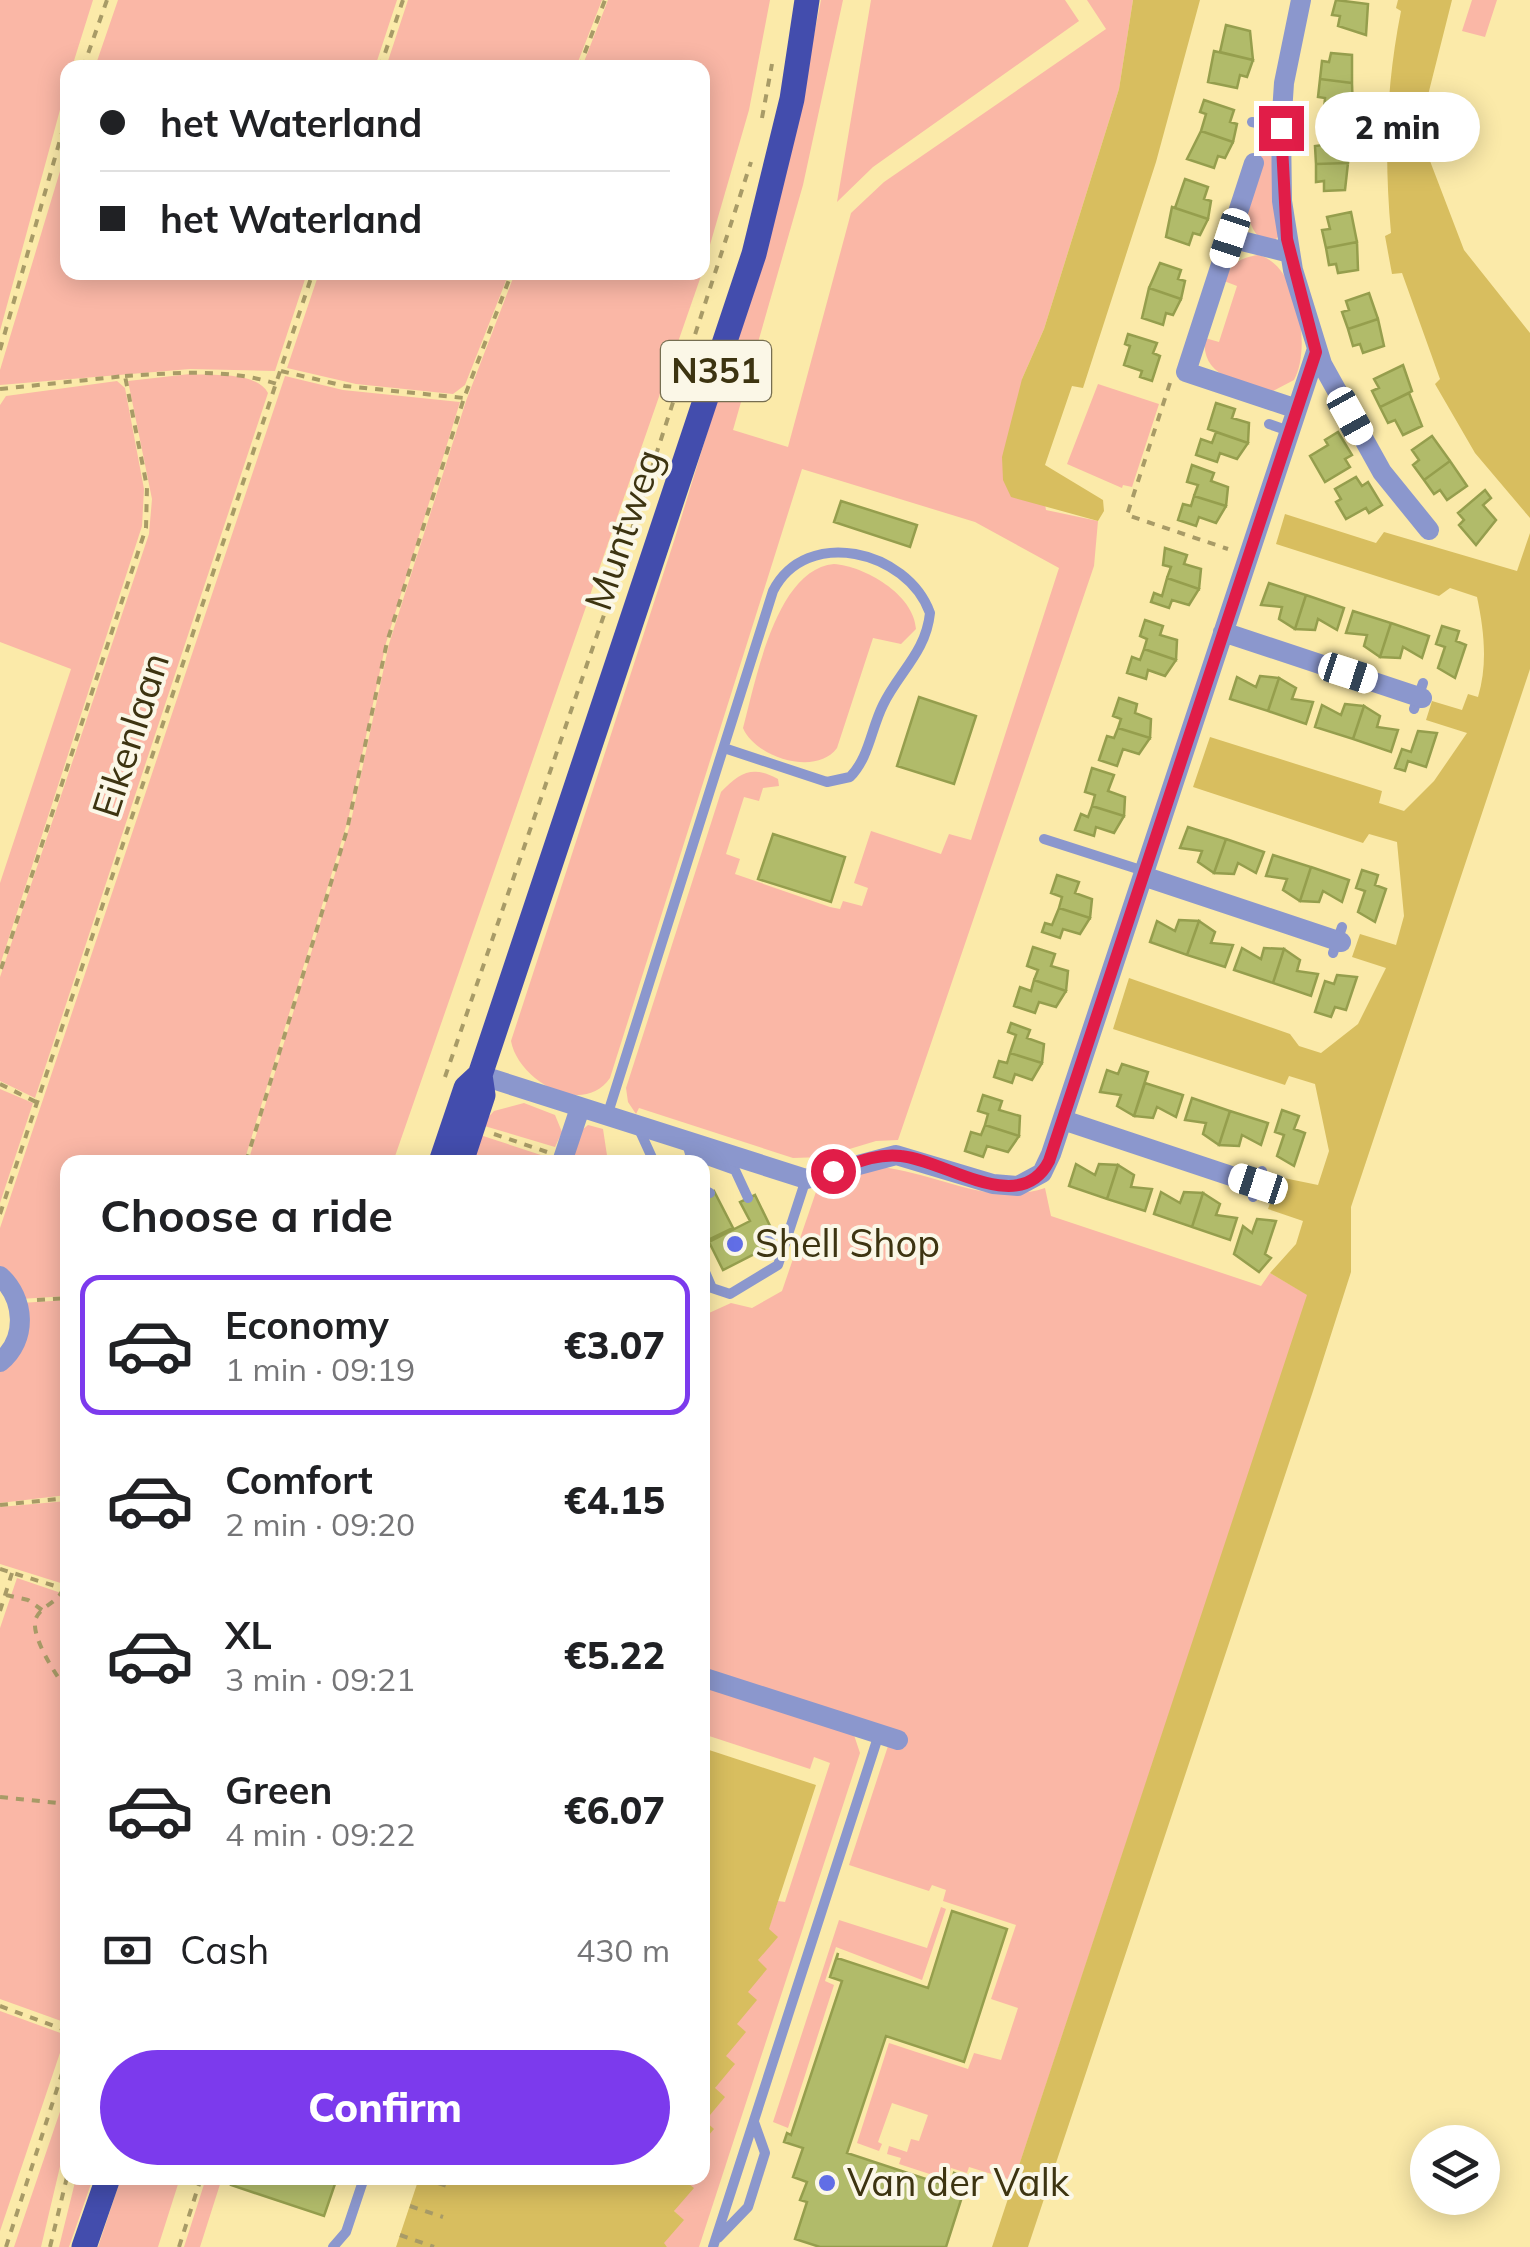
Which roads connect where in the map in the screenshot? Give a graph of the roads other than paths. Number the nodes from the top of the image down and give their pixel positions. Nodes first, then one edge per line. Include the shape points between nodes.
1 (807, 0) edge
2 (1302, 0) edge
3 (1252, 122) dead end
4 (1285, 136) junction
5 (1254, 163) dead end
6 (1230, 238) junction
7 (1290, 254) junction
8 (1316, 352) junction
9 (1297, 409) junction
10 (1269, 424) dead end
11 (1290, 431) junction
12 (1429, 530) dead end
13 (1223, 632) junction
14 (1420, 697) dead end
15 (724, 748) junction
16 (1044, 839) dead end
17 (1144, 874) junction
18 (1338, 941) dead end
19 (480, 1075) junction
20 (580, 1108) junction
21 (608, 1113) junction
22 (1062, 1120) junction
23 (636, 1122) junction
24 (686, 1139) junction
25 (443, 1155) edge
26 (462, 1155) edge
27 (560, 1155) edge
28 (651, 1155) edge
29 (693, 1155) edge
30 (710, 1161) edge
31 (806, 1179) junction
32 (1258, 1185) dead end
33 (748, 1198) dead end
34 (765, 1231) dead end
35 (783, 1248) junction
36 (0, 1276) edge
37 (710, 1287) edge
38 (0, 1362) edge
39 (710, 1679) edge
40 (889, 1737) joint
41 (754, 2121) junction
42 (106, 2185) edge
43 (362, 2185) edge
44 (714, 2244) edge
45 (84, 2247) edge
46 (332, 2247) edge

1 - 19 main road, Muntweg / N351 via 786,128 754,254
2 - 4 street via 1289,52
3 - 4 lane
4 - 7 street via 1294,224
5 - 6 street
6 - 7 street
6 - 9 street via 1183,358 1186,372
7 - 8 street
8 - 9 street
8 - 12 street via 1382,472
9 - 11 street
10 - 11 lane
11 - 13 street
13 - 14 street
13 - 17 street
15 - 15 lane via 827,782 850,778 884,703 925,638 930,613 916,590 894,569 835,551 790,566 773,591
15 - 21 lane
16 - 17 lane
17 - 18 street
17 - 22 street
19 - 20 street
19 - 25 main road, Muntweg / N351 via 466,1088
19 - 26 main road, Muntweg / N351 via 483,1094
20 - 21 street
20 - 27 street
21 - 23 street
22 - 31 street via 1046,1166 1025,1184 1001,1186 900,1156
22 - 32 street
23 - 24 street
23 - 28 lane
24 - 29 lane
24 - 31 street
30 - 33 lane via 735,1170
31 - 35 lane
34 - 35 lane via 772,1245
35 - 37 lane via 778,1264 730,1294
36 - 38 street via 14,1294 20,1323 15,1344
39 - 40 street
40 - 41 lane
41 - 44 lane
41 - 44 lane via 765,2153 748,2207
42 - 45 main road
43 - 46 lane via 346,2232

